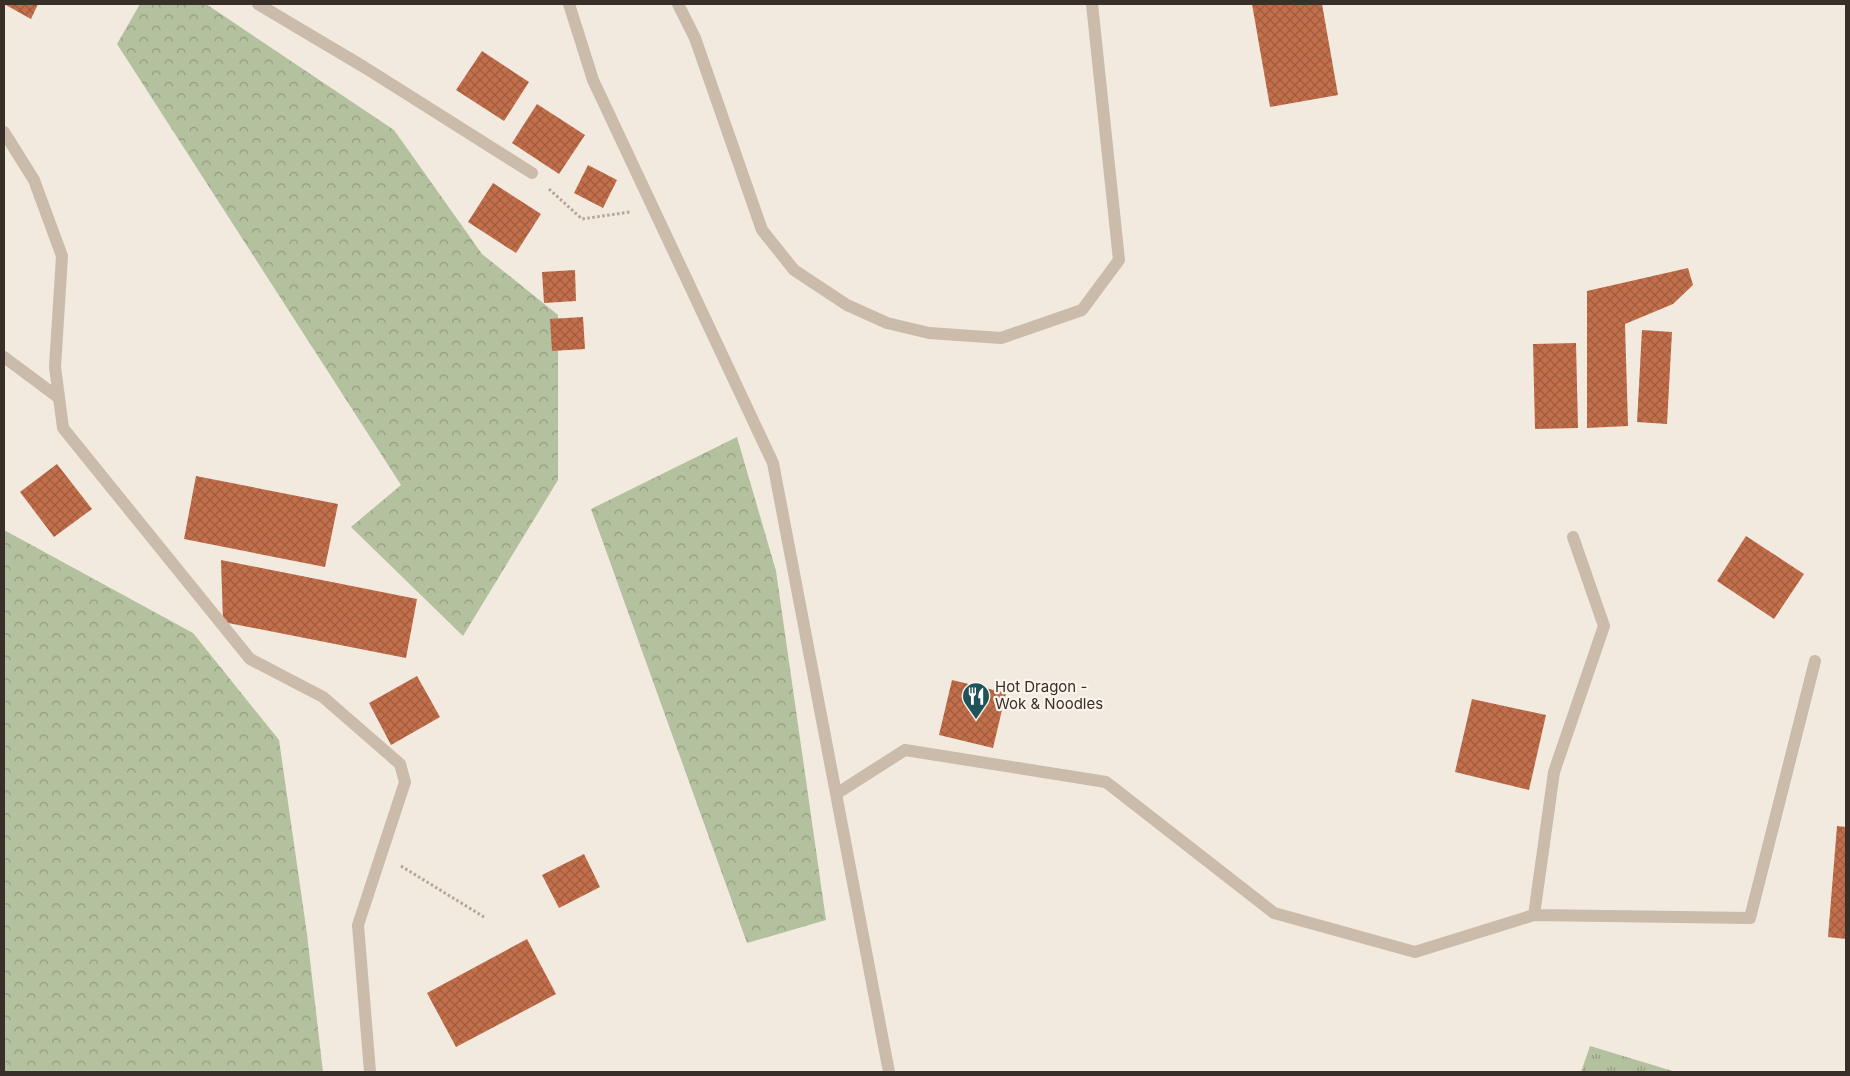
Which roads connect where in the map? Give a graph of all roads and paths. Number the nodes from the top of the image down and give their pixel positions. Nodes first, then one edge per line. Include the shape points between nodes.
1 (258, 4) edge
2 (569, 4) edge
3 (678, 4) edge
4 (1092, 4) edge
5 (4, 132) edge
6 (532, 173) joint
7 (654, 209) junction
8 (4, 357) edge
9 (59, 398) junction
10 (1573, 538) dead end
11 (1815, 661) dead end
12 (836, 794) junction
13 (381, 854) junction
14 (1534, 915) junction
15 (484, 917) dead end
16 (370, 1072) edge
17 (889, 1072) edge

1 - 6 street
2 - 7 street via 593,80
3 - 4 street via 695,38 762,230 794,270 847,305 887,323 929,333 1001,338 1082,310 1119,260
5 - 9 street via 34,180 62,256 55,367
6 - 7 path via 582,220
7 - 12 street via 773,463
8 - 9 street
9 - 13 street via 63,428 250,659 323,698 400,764 405,782
10 - 14 street via 1604,626 1554,772
11 - 14 street via 1750,918
12 - 14 street via 905,750 1106,782 1274,913 1415,952
12 - 17 street
13 - 15 path
13 - 16 street via 358,925

